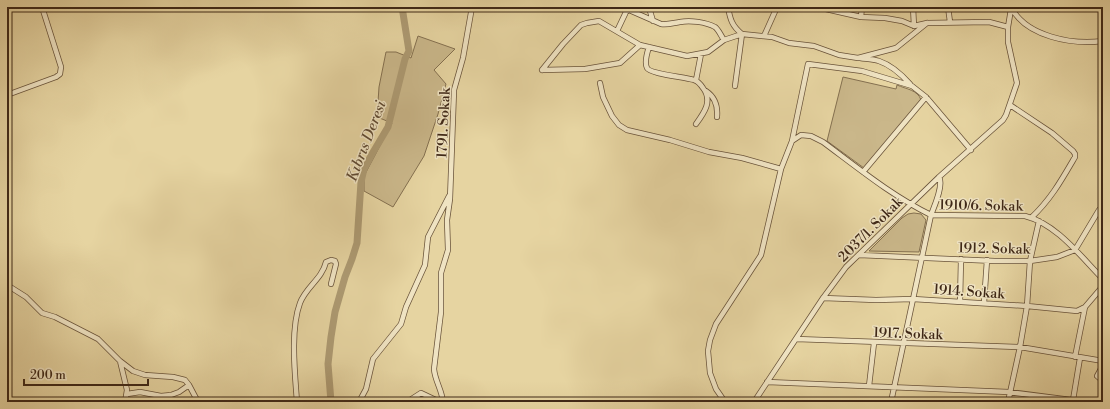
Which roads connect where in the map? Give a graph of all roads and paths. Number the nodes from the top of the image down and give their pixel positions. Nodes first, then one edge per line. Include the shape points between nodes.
1 (43, 7) edge
2 (472, 7) edge
3 (728, 7) edge
4 (777, 7) edge
5 (817, 7) edge
6 (862, 7) edge
7 (913, 7) edge
8 (948, 7) edge
9 (1011, 8) edge
10 (832, 9) edge
11 (650, 11) dead end
12 (861, 17) junction
13 (653, 21) junction
14 (950, 22) junction
15 (927, 23) junction
16 (914, 26) junction
17 (1008, 27) junction
18 (617, 31) junction
19 (742, 34) junction
20 (764, 36) junction
21 (724, 40) junction
22 (1103, 41) edge
23 (640, 45) junction
24 (649, 47) junction
25 (701, 54) junction
26 (858, 58) junction
27 (696, 80) junction
28 (600, 83) dead end
29 (734, 86) dead end
30 (912, 86) junction
31 (704, 90) junction
32 (7, 95) edge
33 (926, 97) junction
34 (1010, 105) junction
35 (717, 117) dead end
36 (696, 124) dead end
37 (792, 142) junction
38 (971, 150) junction
39 (781, 169) junction
40 (863, 172) junction
41 (939, 177) junction
42 (450, 194) junction
43 (910, 205) junction
44 (1103, 212) edge
45 (931, 215) junction
46 (1031, 218) junction
47 (1039, 221) junction
48 (1075, 250) junction
49 (859, 255) junction
50 (922, 257) junction
51 (961, 259) junction
52 (987, 260) junction
53 (1030, 261) junction
54 (1103, 279) edge
55 (331, 284) dead end
56 (7, 285) edge
57 (1103, 286) edge
58 (823, 298) junction
59 (913, 299) junction
60 (960, 302) junction
61 (984, 303) junction
62 (1027, 306) junction
63 (1085, 307) junction
64 (796, 339) junction
65 (874, 343) junction
66 (903, 344) junction
67 (1020, 348) junction
68 (1078, 358) junction
69 (120, 361) junction
70 (1103, 361) edge
71 (1103, 365) edge
72 (1103, 381) edge
73 (767, 382) junction
74 (189, 385) junction
75 (869, 386) junction
76 (894, 387) junction
77 (1009, 392) junction
78 (127, 394) junction
79 (158, 396) junction
80 (1073, 400) junction
81 (125, 402) edge
82 (164, 402) edge
83 (198, 402) edge
84 (298, 402) edge
85 (359, 402) edge
86 (407, 402) edge
87 (442, 402) edge
88 (725, 402) edge
89 (754, 402) edge
90 (891, 402) edge
91 (1008, 402) edge
92 (1087, 402) edge

1 - 32 street via 61,67 60,74
2 - 42 street, 1791. Sokak via 463,58 454,90
3 - 19 street via 730,20
4 - 20 street
5 - 10 street
6 - 12 street
7 - 16 street
8 - 14 street
9 - 17 street
9 - 22 street via 1022,20 1051,37 1073,42
10 - 12 street
11 - 13 street
12 - 16 street via 885,18
13 - 18 street via 629,10
13 - 21 street via 667,25 688,21 705,24 719,31
14 - 15 street
14 - 17 street via 989,22
15 - 16 street
15 - 26 street via 896,48
17 - 34 street, 2037/1. Sokak via 1008,42 1016,79
18 - 23 street
18 - 23 street via 600,22 581,26 542,70 585,69 620,63
19 - 20 street
19 - 21 street
19 - 29 street
20 - 26 street
21 - 25 street
23 - 24 street
24 - 25 street via 687,56
24 - 27 street via 646,68 650,72
25 - 27 street
26 - 30 street via 879,61 889,66
27 - 31 street
28 - 39 street via 612,116 627,130
30 - 33 street
30 - 37 street via 862,71 808,64
31 - 35 street via 712,95 716,103
31 - 36 street via 709,100 705,112
33 - 38 street
33 - 40 street
34 - 38 street, 2037/1. Sokak via 1003,120
34 - 46 street via 1052,133 1075,154 1053,193
37 - 39 street
37 - 40 street via 801,135 811,136
38 - 41 street, 2037/1. Sokak
39 - 88 street via 761,255 716,324 710,340 710,374
40 - 43 street
41 - 43 street, 2037/1. Sokak
41 - 45 street via 940,187
42 - 85 street via 428,237 425,265 401,324 373,359 366,389
42 - 87 street, 1791. Sokak via 447,220 448,250 441,272 441,312 434,369
43 - 45 street
43 - 49 street, 2037/1. Sokak
44 - 48 street via 1099,210
45 - 46 street, 1910/6. Sokak
45 - 50 street
46 - 47 street, 1910/6. Sokak
47 - 48 street, 1910/6. Sokak via 1052,228
47 - 53 street
48 - 53 street, 1912. Sokak via 1057,257
48 - 54 street, 1910/6. Sokak
49 - 50 street, 1912. Sokak
49 - 58 street, 2037/1. Sokak via 839,275
50 - 51 street, 1912. Sokak
50 - 59 street
51 - 52 street, 1912. Sokak
51 - 60 street
52 - 53 street, 1912. Sokak
52 - 61 street
53 - 62 street
55 - 84 street via 336,264 331,260 326,262 322,274 303,298 298,311 295,352
56 - 69 street via 26,297 42,313 98,339
57 - 63 street
58 - 59 street, 1914. Sokak
58 - 64 street, 2037/1. Sokak
59 - 60 street, 1914. Sokak
59 - 66 street
60 - 61 street, 1914. Sokak
61 - 62 street, 1914. Sokak
62 - 63 street, 1914. Sokak via 1077,311
62 - 67 street
63 - 68 street
64 - 65 street, 1917. Sokak
64 - 73 street, 2037/1. Sokak
65 - 66 street, 1917. Sokak
65 - 75 street
66 - 67 street, 1917. Sokak
66 - 76 street
67 - 68 street, 1917. Sokak
67 - 77 street
68 - 70 street, 1917. Sokak
68 - 80 street
69 - 74 street via 139,373 180,378
69 - 78 street
71 - 72 street via 1096,376
73 - 75 street
73 - 89 street, 2037/1. Sokak
74 - 79 street via 175,394
74 - 83 street
75 - 76 street
76 - 77 street
76 - 90 street
77 - 80 street
77 - 91 street
78 - 79 street via 140,392
78 - 81 street
79 - 82 street
80 - 92 street
86 - 87 street via 421,393

